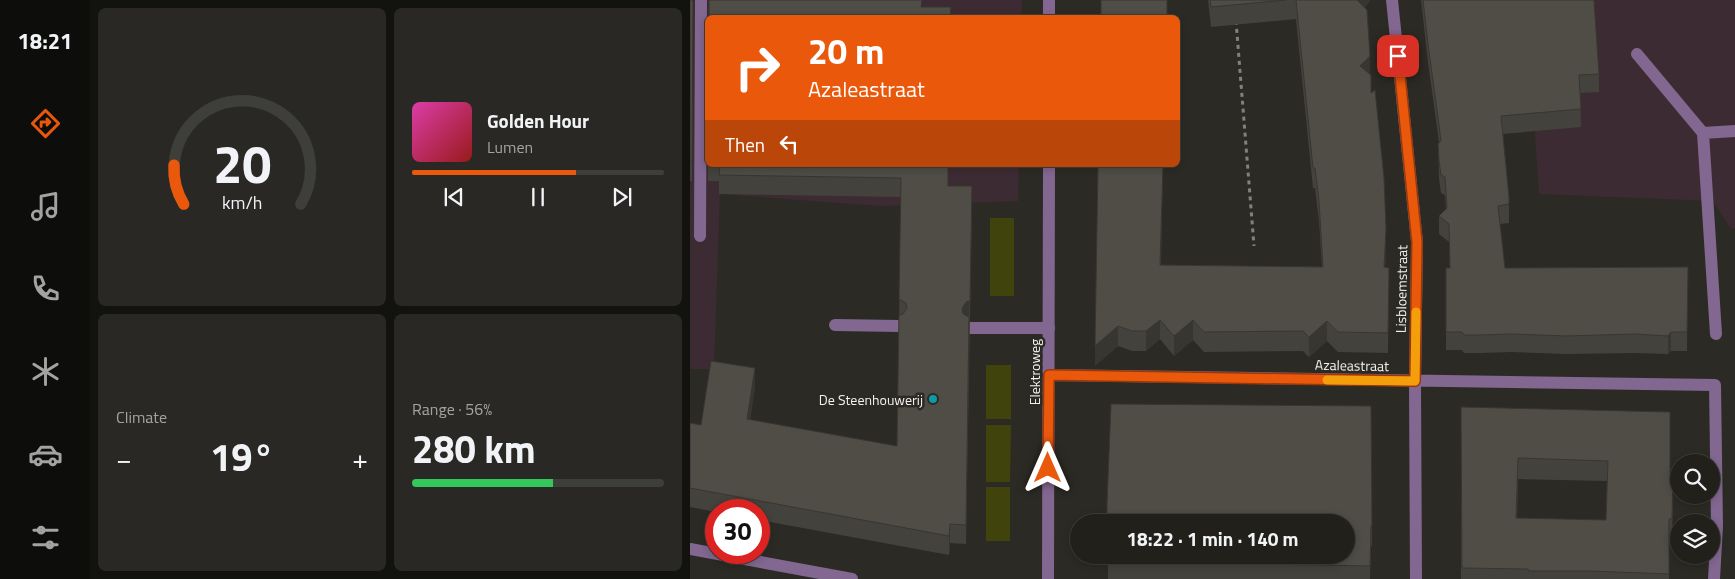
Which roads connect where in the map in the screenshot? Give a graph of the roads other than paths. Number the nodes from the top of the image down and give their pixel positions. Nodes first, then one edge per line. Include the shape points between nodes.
1 (701, 0) edge
2 (1049, 0) edge
3 (1392, 0) edge
4 (1049, 15) edge
5 (1637, 54) dead end
6 (1735, 131) edge
7 (1703, 133) junction
8 (1049, 167) edge
9 (700, 236) dead end
10 (835, 325) dead end
11 (899, 326) edge
12 (970, 328) edge
13 (1049, 328) junction
14 (1716, 334) dead end
15 (1049, 375) junction
16 (1415, 381) junction
17 (690, 549) edge
18 (852, 579) edge
19 (1048, 579) edge
20 (1416, 579) edge
21 (1714, 579) edge

1 - 9 street
2 - 4 street
3 - 16 street, Lisbloemstraat via 1417,242
5 - 7 street
6 - 7 street
7 - 14 street
8 - 13 street, Elektroweg
10 - 11 street
12 - 13 street
13 - 15 street, Elektroweg
15 - 16 street, Azaleastraat
15 - 19 street, Elektroweg
16 - 20 street, Lisbloemstraat
16 - 21 street, Azaleastraat via 1715,385 1717,526
17 - 18 street

